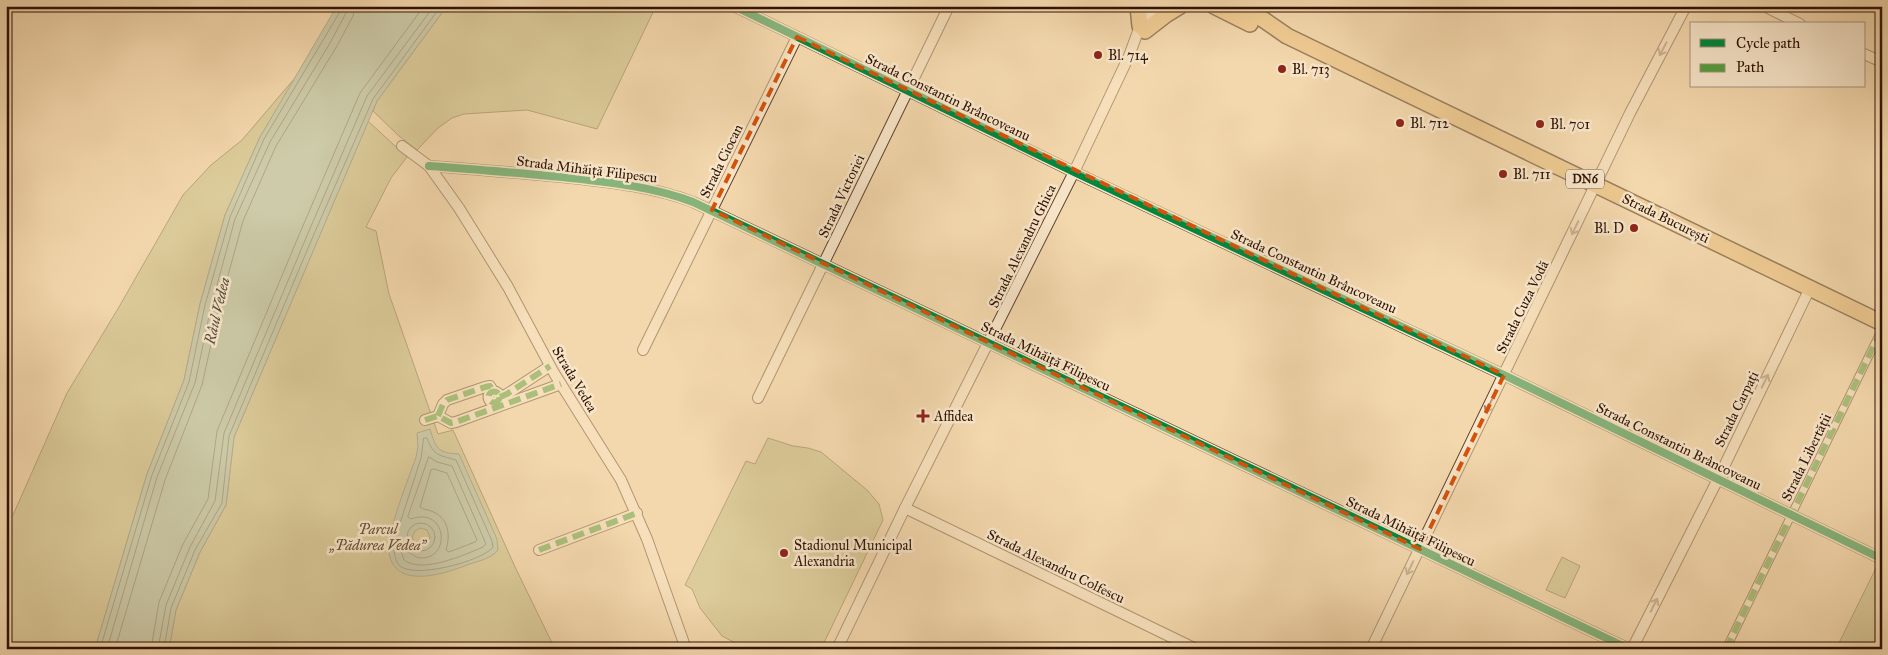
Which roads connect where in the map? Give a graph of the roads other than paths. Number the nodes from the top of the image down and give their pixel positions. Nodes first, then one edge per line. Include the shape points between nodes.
1 (734, 6) edge
2 (949, 6) edge
3 (1138, 6) edge
4 (1150, 6) edge
5 (1162, 6) edge
6 (1180, 6) edge
7 (1214, 6) edge
8 (1238, 6) edge
9 (1686, 6) edge
10 (1764, 6) edge
11 (1796, 22) edge
12 (1140, 33) junction
13 (1287, 36) junction
14 (797, 37) junction
15 (1866, 55) edge
16 (1882, 62) edge
17 (907, 91) junction
18 (402, 146) dead end
19 (429, 166) junction
20 (1074, 172) junction
21 (1597, 184) junction
22 (712, 210) junction
23 (824, 264) junction
24 (1810, 288) junction
25 (1882, 323) edge
26 (1882, 329) edge
27 (989, 343) junction
28 (644, 350) dead end
29 (550, 366) junction
30 (1504, 375) junction
31 (561, 384) junction
32 (758, 398) dead end
33 (497, 399) junction
34 (438, 416) junction
35 (425, 420) dead end
36 (1718, 479) junction
37 (905, 508) junction
38 (637, 514) junction
39 (1791, 515) junction
40 (1420, 549) junction
41 (539, 550) dead end
42 (1882, 559) edge
43 (686, 649) edge
44 (837, 649) edge
45 (1196, 649) edge
46 (1371, 649) edge
47 (1631, 649) edge
48 (1726, 649) edge

1 - 14 street, Strada Constantin Brâncoveanu
2 - 17 street, Strada Victoriei
3 - 12 main road
4 - 12 street, Strada Alexandru Ghica
5 - 12 street, Strada Alexandru Ghica
6 - 12 main road
7 - 13 main road, Strada București / DN6 via 1260,29
8 - 13 main road, Strada București / DN6
9 -> 21 street, Strada Cuza Vodă
10 - 11 street
12 - 20 street, Strada Alexandru Ghica
13 - 21 main road, Strada București / DN6
14 - 17 street, Strada Constantin Brâncoveanu
14 - 22 street, Strada Ciocan
15 - 16 street
17 - 20 street, Strada Constantin Brâncoveanu
17 - 23 street, Strada Victoriei
18 - 19 street, Strada Vedea
19 - 22 street, Strada Mihăiță Filipescu via 630,185 676,196
19 - 29 street, Strada Vedea via 498,270
20 - 27 street, Strada Alexandru Ghica
20 - 30 street, Strada Constantin Brâncoveanu
21 - 24 main road, Strada București / DN6
21 -> 30 street, Strada Cuza Vodă
22 - 23 street, Strada Mihăiță Filipescu
22 - 28 street, Strada Ciocan
23 - 27 street, Strada Mihăiță Filipescu
23 - 32 street, Strada Victoriei
24 - 25 main road, Strada București / DN6
36 -> 24 street, Strada Carpați
26 - 39 street, Strada Libertății
27 - 37 street, Strada Alexandru Ghica
27 - 40 street, Strada Mihăiță Filipescu
29 - 31 street, Strada Vedea
29 - 33 street
30 - 36 street, Strada Constantin Brâncoveanu
30 -> 40 street, Strada Cuza Vodă
31 - 33 street
31 - 38 street, Strada Vedea via 621,480
33 - 34 street via 456,422 451,423
33 - 34 street via 490,386 485,387 447,400
34 - 35 street
36 - 39 street, Strada Constantin Brâncoveanu
47 -> 36 street, Strada Carpați
37 - 44 street, Strada Alexandru Ghica
37 - 45 street, Strada Alexandru Colfescu
38 - 41 street
38 - 43 street, Strada Vedea
39 - 42 street, Strada Constantin Brâncoveanu
39 - 48 street, Strada Libertății
40 -> 46 street, Strada Cuza Vodă
40 - 47 street, Strada Mihăiță Filipescu

